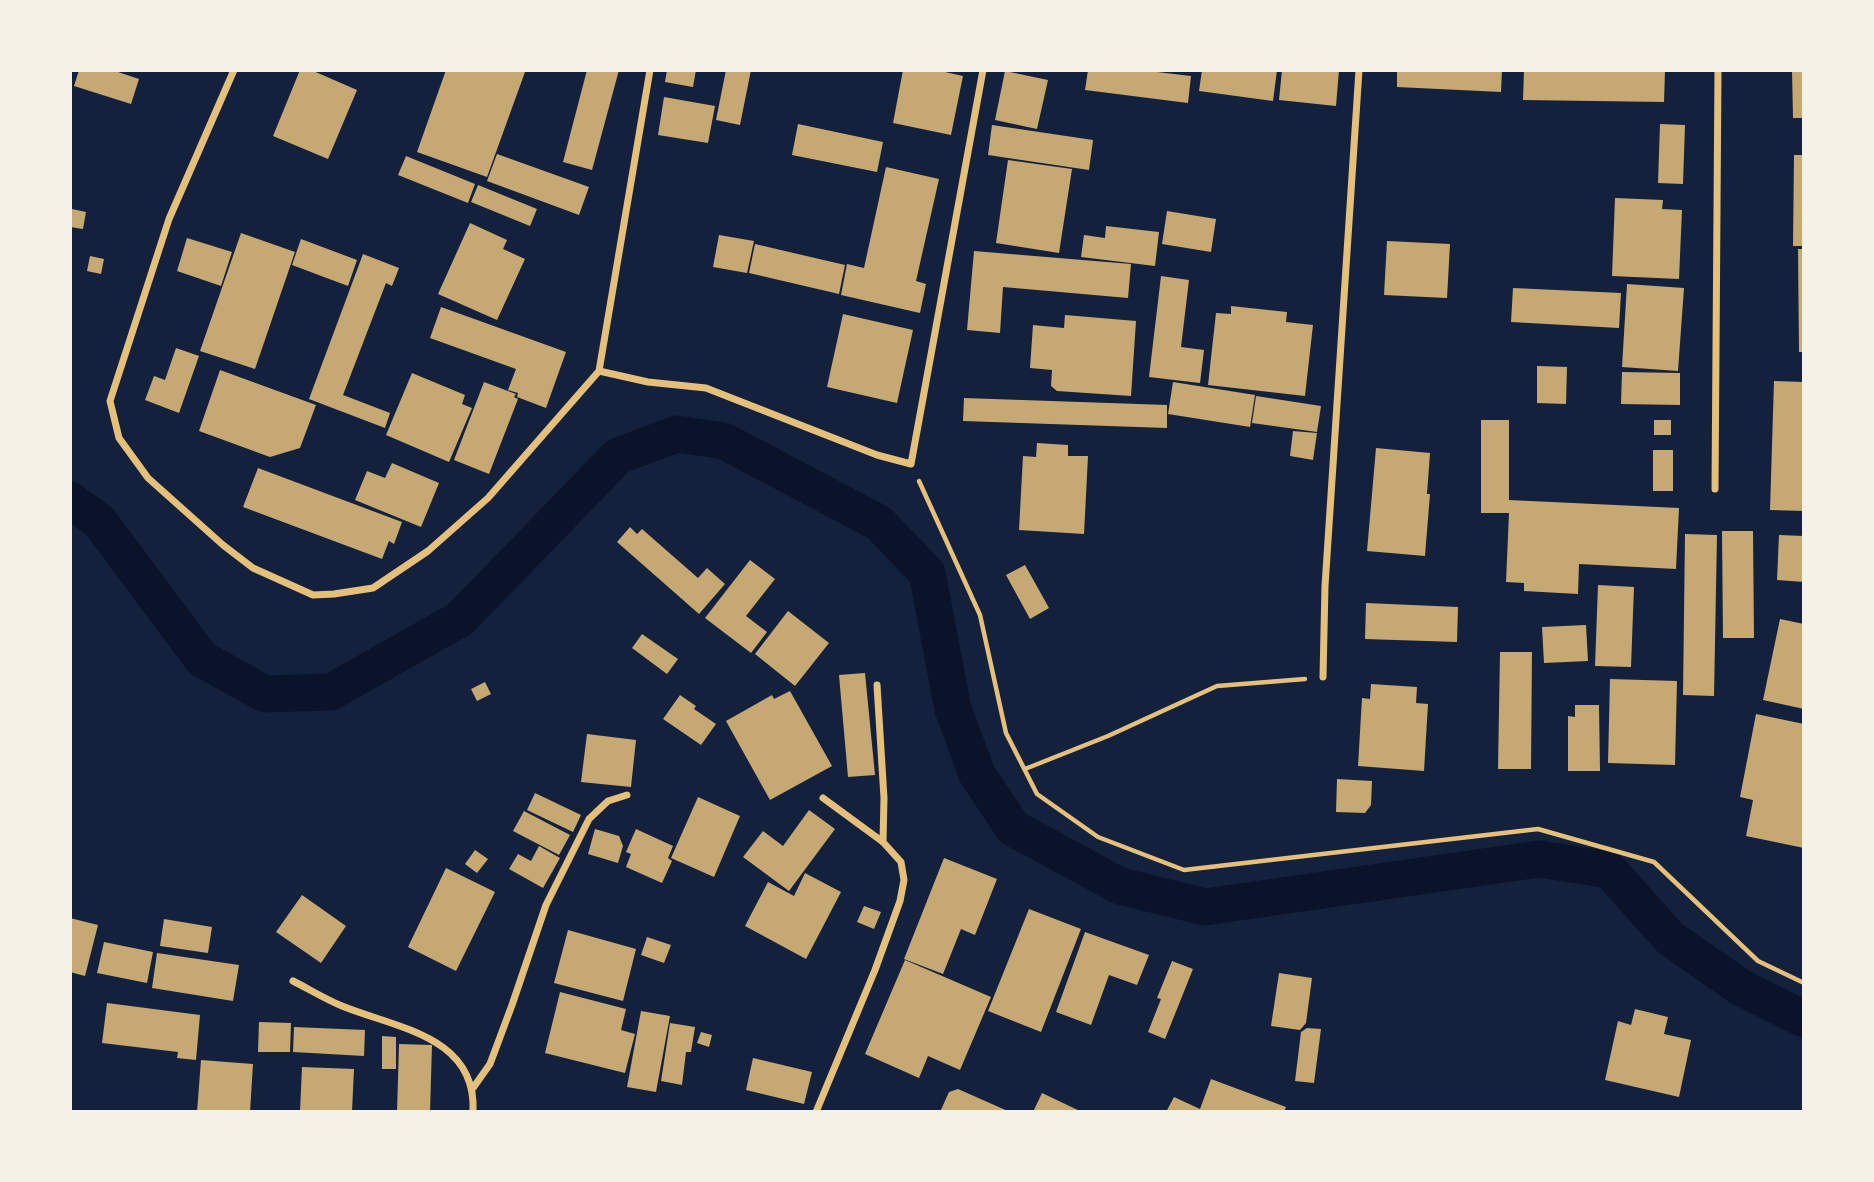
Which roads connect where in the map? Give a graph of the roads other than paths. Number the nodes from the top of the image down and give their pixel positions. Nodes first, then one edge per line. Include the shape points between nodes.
1 (234, 70) edge
2 (650, 70) edge
3 (983, 70) edge
4 (1359, 70) edge
5 (1718, 70) edge
6 (599, 371) junction
7 (1715, 489) dead end
8 (1323, 677) road end
9 (877, 685) dead end
10 (627, 795) dead end
11 (823, 798) dead end
12 (883, 842) junction
13 (293, 981) dead end
14 (473, 1088) junction
15 (472, 1112) edge
16 (816, 1112) edge

1 - 6 street via 170,219 110,401 119,438 148,478 223,545 253,568 313,595 373,588 428,551 488,498
2 - 6 street
3 - 6 street via 911,464 706,388
4 - 8 street
5 - 7 street
9 - 12 street
10 - 14 street via 608,801 589,820 546,905 490,1064
11 - 12 street
12 - 16 street via 901,862 901,901
13 - 14 street via 340,1005 443,1045 462,1066
14 - 15 street

